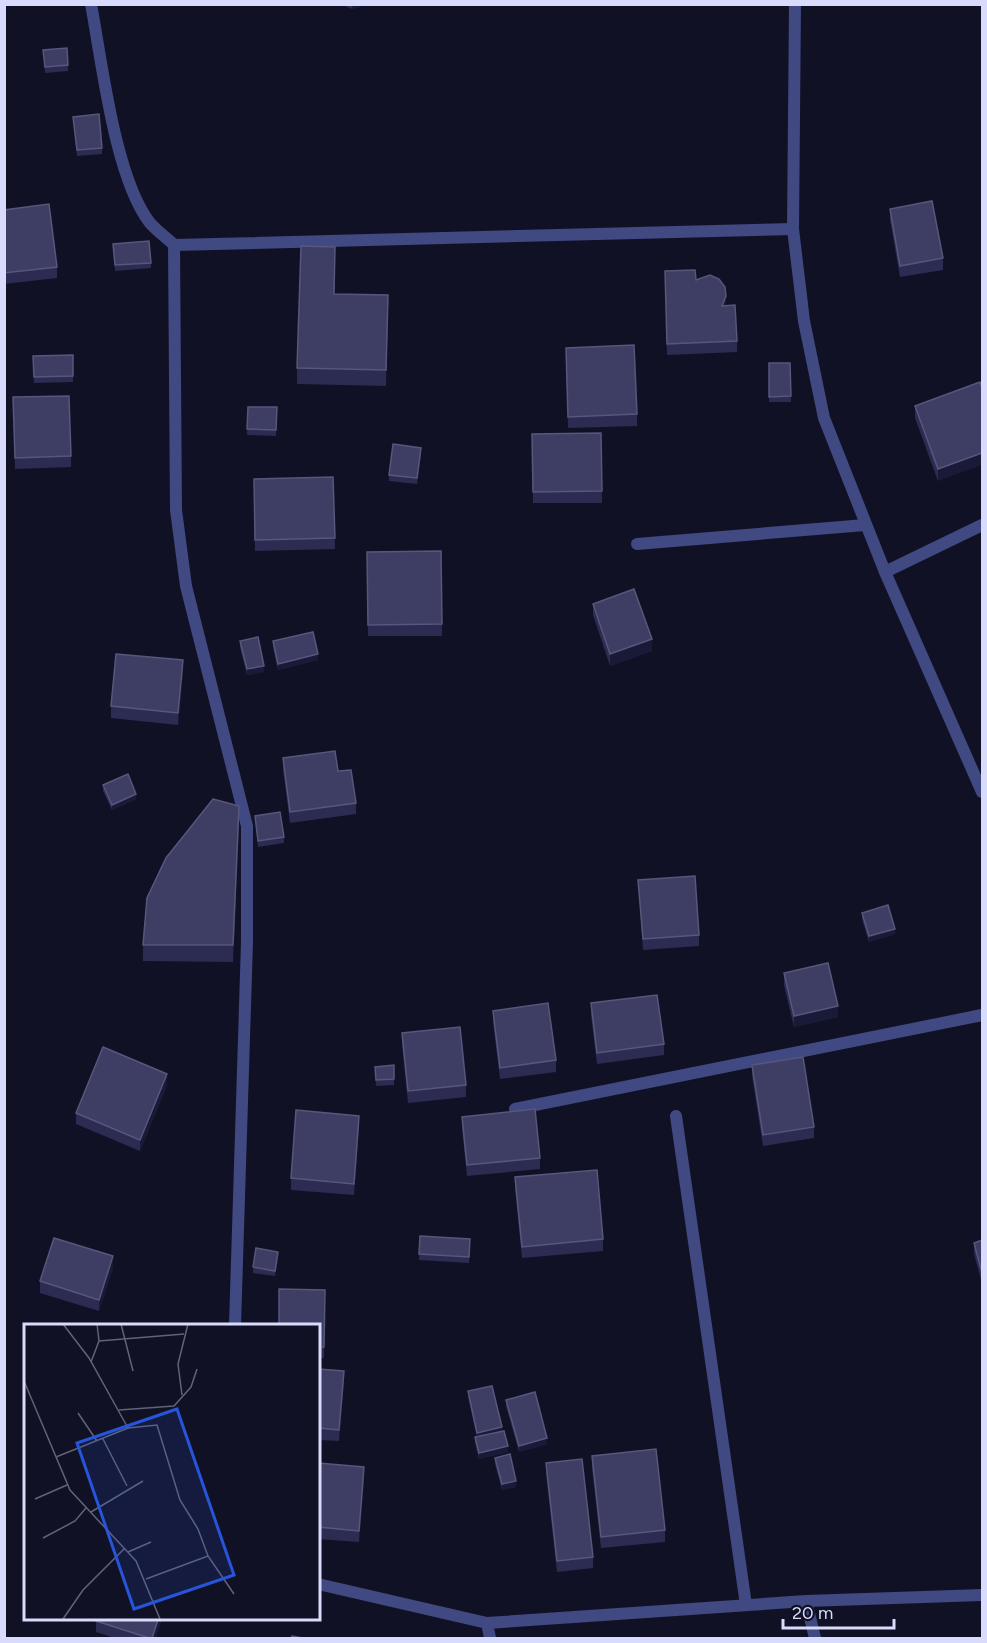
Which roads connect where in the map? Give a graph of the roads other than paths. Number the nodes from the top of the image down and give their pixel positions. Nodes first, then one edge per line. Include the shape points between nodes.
1 (91, 4) edge
2 (795, 4) edge
3 (793, 229) junction
4 (174, 244) junction
5 (865, 525) junction
6 (982, 525) edge
7 (637, 544) dead end
8 (885, 572) junction
9 (982, 792) edge
10 (982, 1015) edge
11 (515, 1109) edge
12 (676, 1116) dead end
13 (235, 1324) edge
14 (320, 1584) edge
15 (982, 1595) edge
16 (806, 1601) junction
17 (746, 1605) junction
18 (487, 1623) junction
19 (490, 1638) edge
20 (815, 1638) edge

1 - 4 street via 119,148 132,191 150,223
2 - 3 street
3 - 4 street
3 - 5 street via 804,321 825,418
4 - 13 street via 176,510 186,586 247,826
5 - 7 street
5 - 8 street
6 - 8 street
8 - 9 street
10 - 11 street
12 - 17 street
14 - 18 street
15 - 16 street
16 - 17 street
16 - 20 street
17 - 18 street
18 - 19 street

